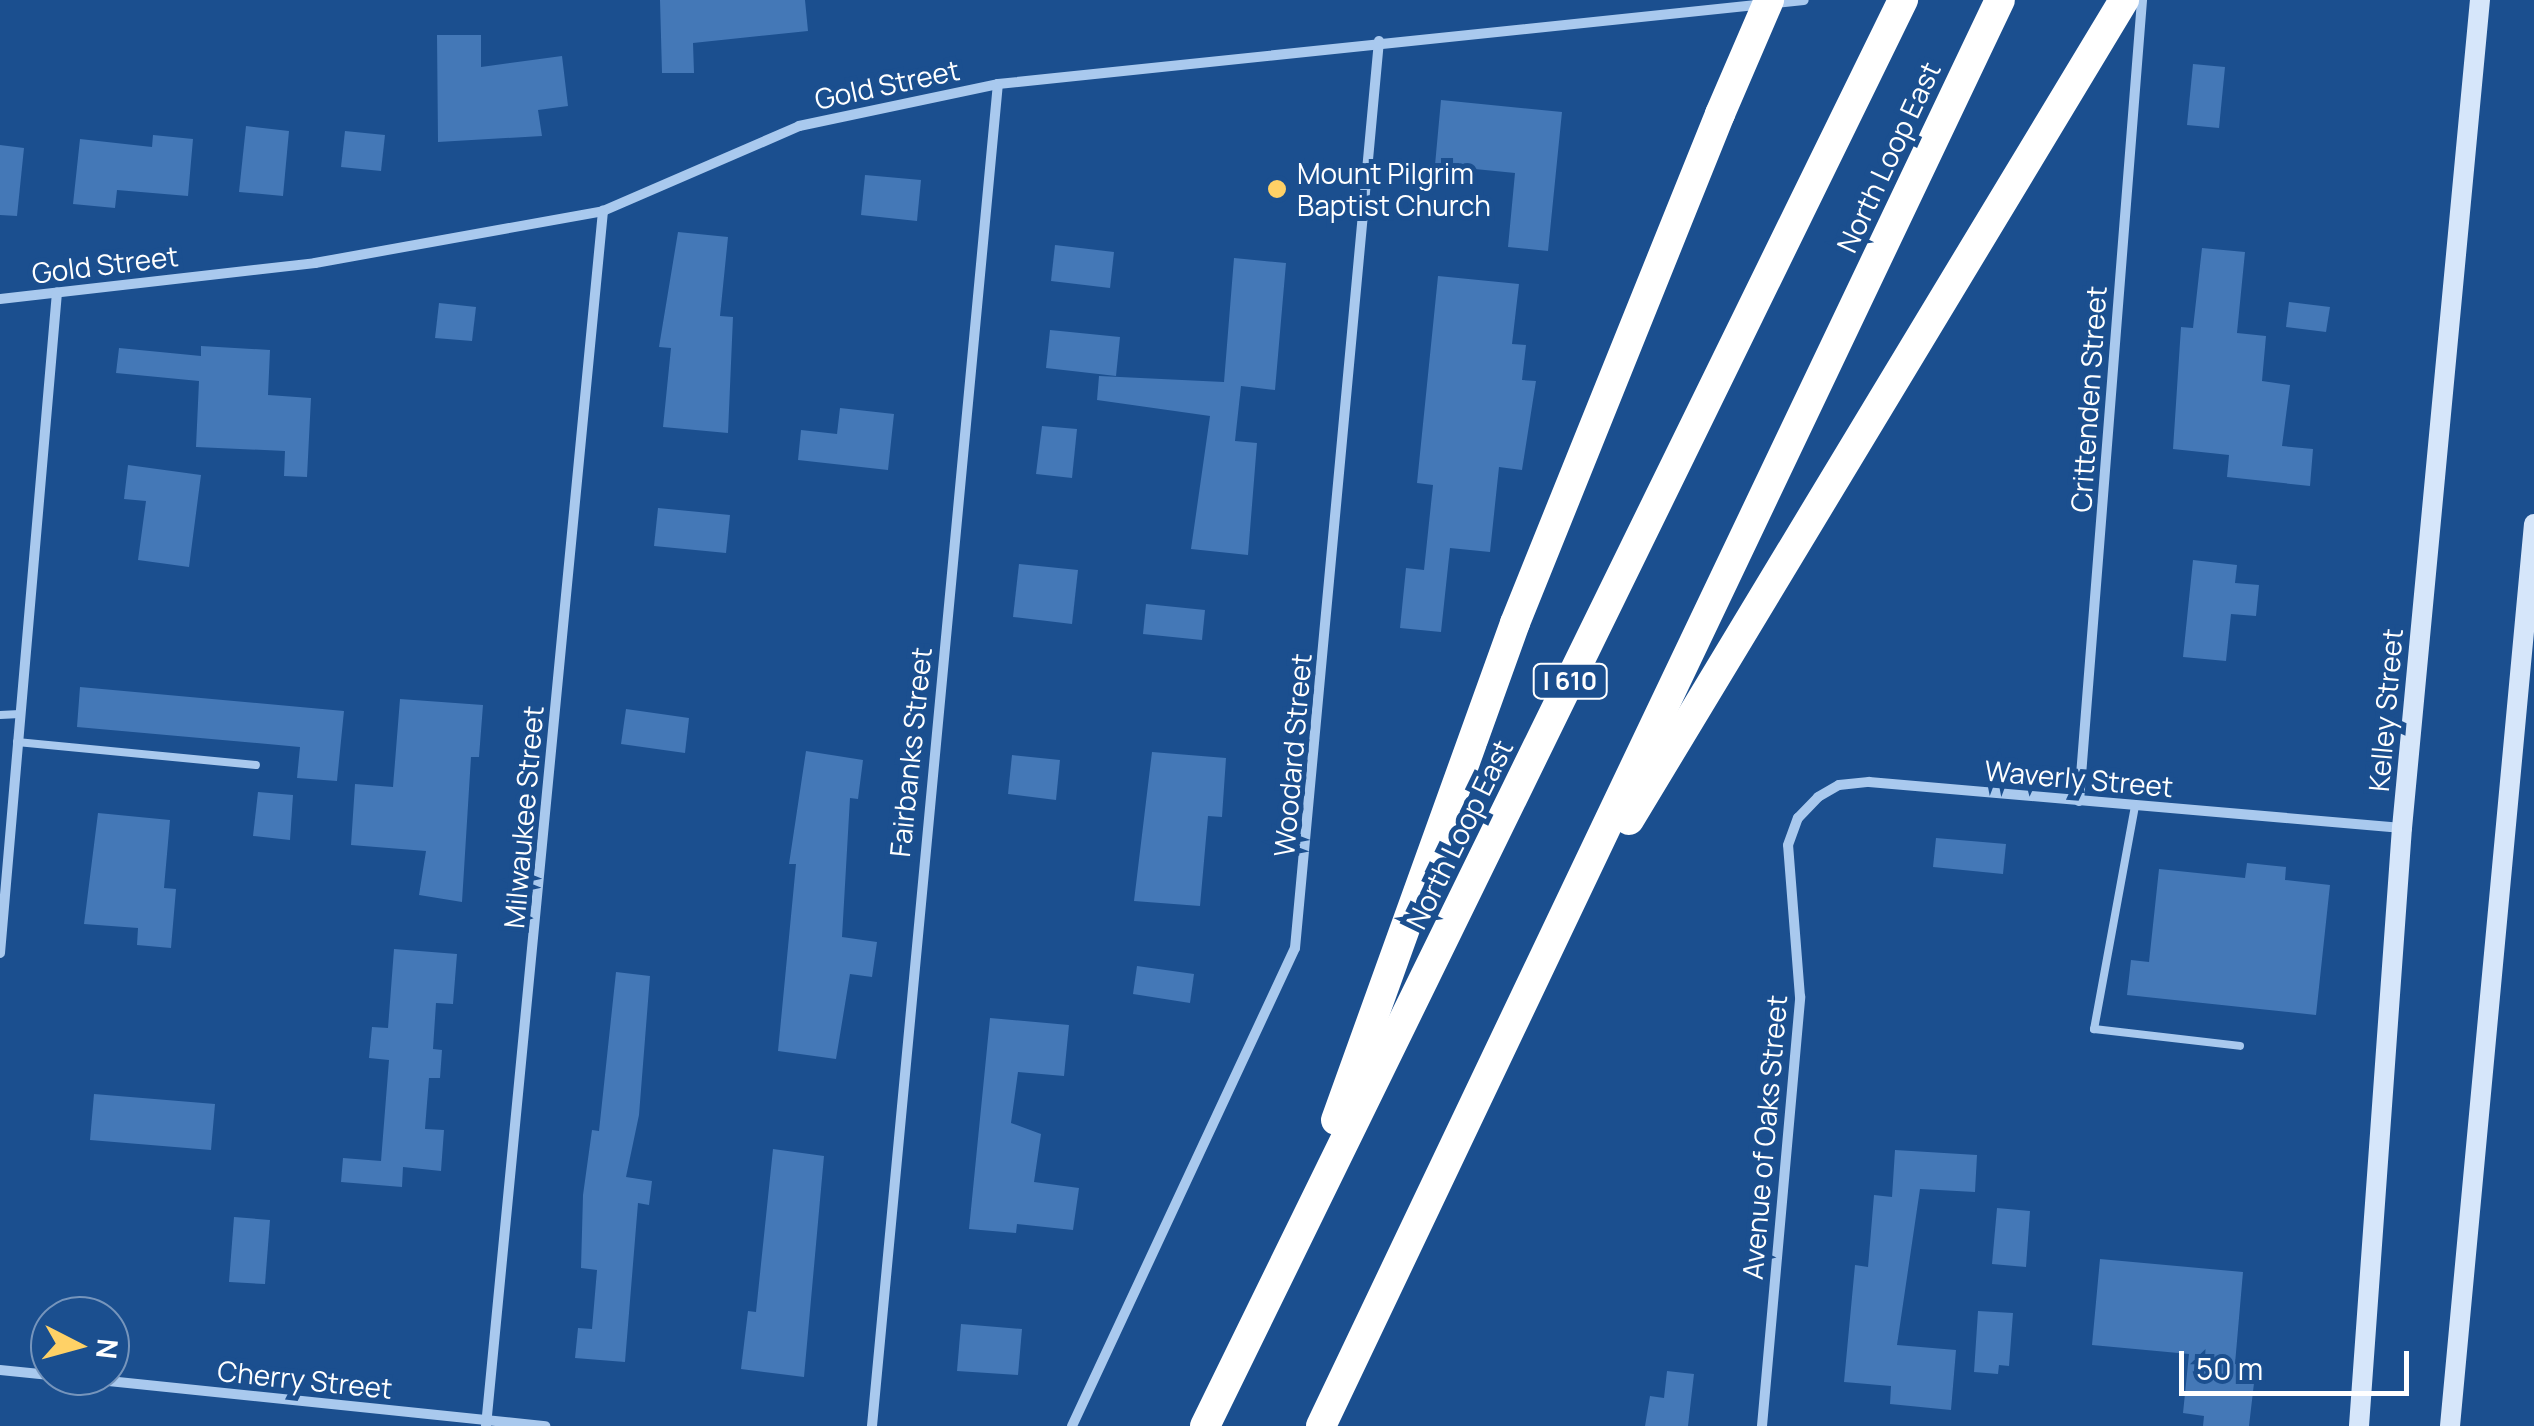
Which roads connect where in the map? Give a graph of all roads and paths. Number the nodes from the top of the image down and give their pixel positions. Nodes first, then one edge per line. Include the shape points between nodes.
1 (1768, 0) edge
2 (1804, 0) edge
3 (1903, 0) edge
4 (2000, 0) edge
5 (2124, 0) edge
6 (2142, 0) edge
7 (2480, 0) edge
8 (1380, 40) junction
9 (998, 84) junction
10 (603, 211) junction
11 (58, 292) junction
12 (0, 299) edge
13 (2534, 524) edge
14 (20, 714) junction
15 (0, 715) edge
16 (17, 742) junction
17 (256, 765) dead end
18 (2079, 801) junction
19 (2135, 806) junction
20 (2402, 828) junction
21 (1788, 851) joint
22 (0, 953) edge
23 (1538, 972) junction
24 (2240, 1046) dead end
25 (1284, 1266) junction
26 (0, 1370) edge
27 (30, 1373) edge
28 (130, 1384) edge
29 (486, 1423) edge
30 (545, 1426) edge
31 (872, 1426) edge
32 (1072, 1426) edge
33 (1204, 1426) edge
34 (1321, 1426) edge
35 (1762, 1426) edge
36 (2358, 1426) edge
37 (2450, 1426) edge

1 - 25 highway, bridge via 1515,624
2 - 8 street, Gold Street
3 - 25 highway, North Loop East / I 610
4 - 23 highway, North Loop East
5 - 23 highway
6 - 18 street, Crittenden Street
7 - 20 main road, Kelley Street
8 - 9 street, Gold Street
8 - 32 street, Woodard Street via 1296,948
9 - 10 street, Gold Street via 799,126
9 - 31 street, Fairbanks Street
10 - 11 street, Gold Street via 315,263
10 - 29 street, Milwaukee Street
11 - 12 street, Gold Street
11 - 14 street
13 - 37 main road
14 - 15 lane
14 - 16 street
16 - 17 lane
16 - 22 street
18 - 19 street, Waverly Street
18 - 21 street, Waverly Street via 1840,785 1798,818
19 - 20 street, Waverly Street
19 - 24 lane via 2094,1029
20 - 36 main road, Kelley Street
21 - 35 street, Avenue of Oaks Street via 1800,998
23 - 34 highway, North Loop East
25 - 33 highway, North Loop East / I 610
26 - 27 street
28 - 29 street, Cherry Street
29 - 30 street, Cherry Street

